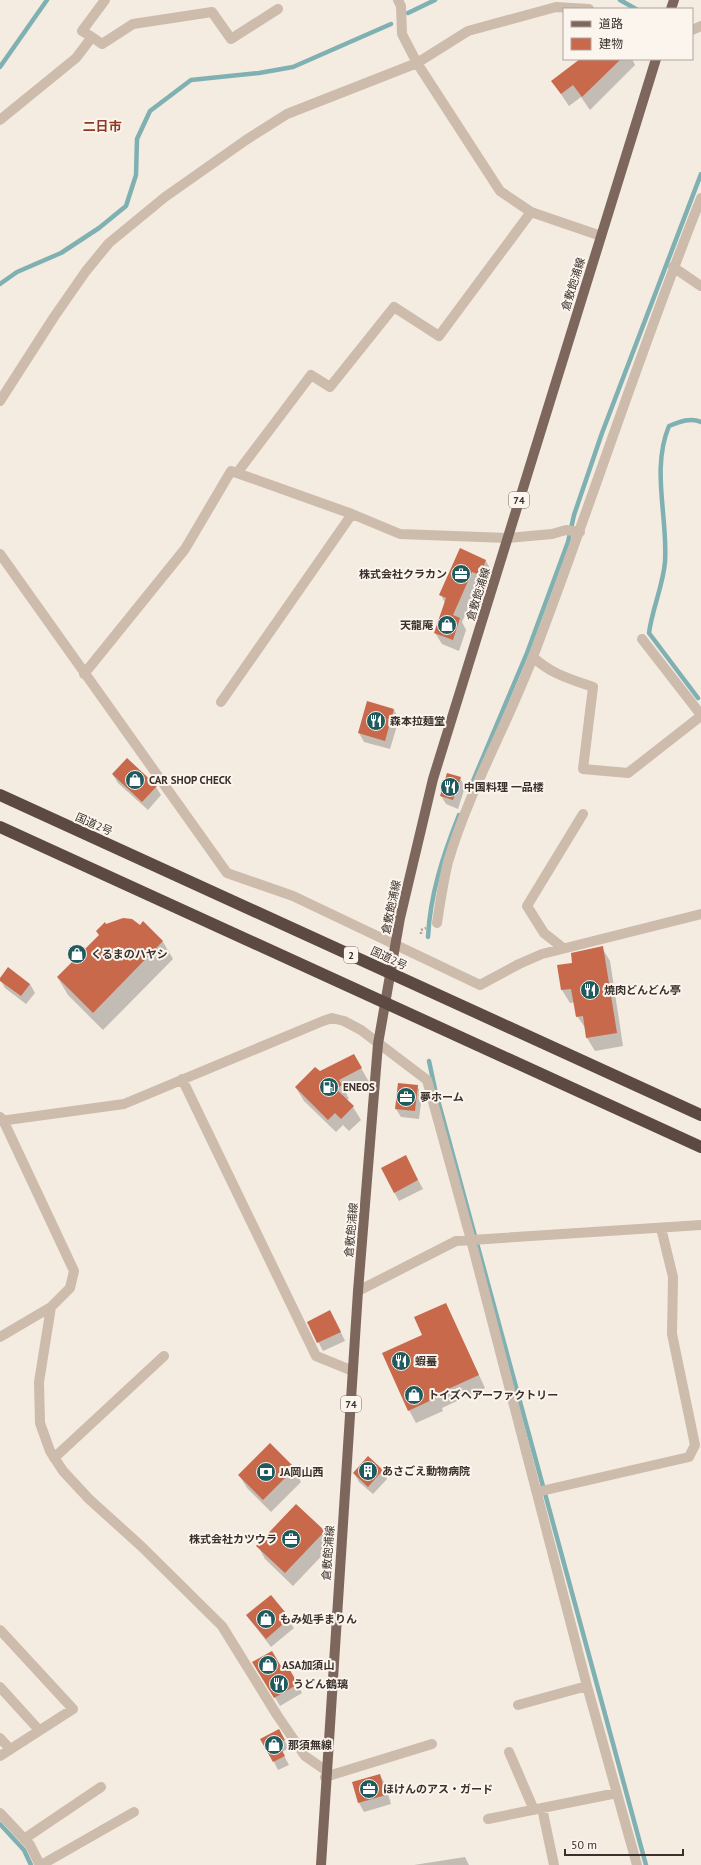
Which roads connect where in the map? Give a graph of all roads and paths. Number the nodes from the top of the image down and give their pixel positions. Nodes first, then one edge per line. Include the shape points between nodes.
1 (105, 0) edge
2 (398, 0) edge
3 (578, 8) edge
4 (278, 9) dead end
5 (92, 37) junction
6 (656, 60) edge
7 (417, 64) junction
8 (0, 120) edge
9 (701, 198) edge
10 (531, 212) junction
11 (601, 236) junction
12 (673, 267) junction
13 (701, 286) edge
14 (0, 401) edge
15 (237, 473) junction
16 (352, 514) junction
17 (578, 532) junction
18 (508, 538) junction
19 (0, 554) edge
20 (642, 639) dead end
21 (533, 657) junction
22 (84, 674) junction
23 (221, 702) dead end
24 (700, 713) edge
25 (0, 795) edge
26 (583, 814) dead end
27 (0, 827) edge
28 (701, 914) edge
29 (437, 923) dead end
30 (424, 929) dead end
31 (421, 934) dead end
32 (396, 945) junction
33 (563, 948) junction
34 (391, 973) junction
35 (386, 1003) junction
36 (378, 1044) junction
37 (182, 1079) junction
38 (701, 1115) edge
39 (1, 1119) edge
40 (701, 1147) edge
41 (701, 1225) edge
42 (661, 1228) junction
43 (476, 1240) junction
44 (358, 1291) junction
45 (51, 1307) junction
46 (0, 1337) edge
47 (164, 1356) dead end
48 (353, 1371) junction
49 (54, 1458) junction
50 (542, 1491) junction
51 (0, 1630) edge
52 (587, 1686) junction
53 (0, 1687) edge
54 (518, 1704) dead end
55 (39, 1730) junction
56 (0, 1738) edge
57 (432, 1744) dead end
58 (10, 1749) junction
59 (509, 1752) dead end
60 (0, 1756) edge
61 (325, 1774) junction
62 (101, 1787) dead end
63 (617, 1793) junction
64 (538, 1809) junction
65 (134, 1812) dead end
66 (0, 1813) edge
67 (488, 1819) dead end
68 (24, 1839) junction
69 (40, 1865) edge
70 (320, 1865) edge
71 (554, 1865) edge
72 (637, 1865) edge

1 - 5 street via 82,31
2 - 7 street via 401,6 402,34
3 - 7 street via 556,6 468,31
4 - 5 street via 231,39 212,12 133,24 102,44
5 - 8 street via 76,58
6 - 11 main road, 倉敷飽浦線 / 74
7 - 10 street via 500,191
7 - 14 street via 287,114 164,197 109,243 86,271
9 - 12 street
10 - 11 street
10 - 15 street via 439,336 394,307 330,387 311,376
11 - 18 main road, 倉敷飽浦線 / 74
12 - 13 street
12 - 17 street
15 - 16 street
15 - 22 street via 231,471 186,548
16 - 18 street via 400,534
16 - 23 street
17 - 18 street via 566,530 552,534
17 - 21 street
18 - 32 main road, 倉敷飽浦線 / 74 via 433,779
19 - 22 street
20 - 24 street
21 - 24 street via 544,668 593,687 583,769 628,773
21 - 29 street via 448,862
22 - 32 street via 227,873 293,896
25 - 34 highway, 国道2号 / 2
26 - 33 street via 527,906 544,933
27 - 35 highway
28 - 33 street
30 - 31 path via 421,930
32 - 33 street via 480,985 519,964
32 - 34 main road, 倉敷飽浦線 / 74
34 - 35 main road, 倉敷飽浦線 / 74
34 - 38 highway, 国道2号 / 2
35 - 36 main road, 倉敷飽浦線 / 74
35 - 40 highway
36 - 37 street via 361,1030 332,1018
36 - 43 street via 427,1080
36 - 44 main road, 倉敷飽浦線 / 74
37 - 39 street via 124,1104
37 - 48 street via 316,1356
39 - 45 street via 74,1271 70,1288
41 - 42 street
42 - 43 street
42 - 50 street via 672,1277 672,1334 695,1445 689,1458
43 - 44 street via 456,1241
43 - 50 street
44 - 48 main road, 倉敷飽浦線 / 74
45 - 46 street
45 - 49 street via 39,1382 40,1423
47 - 49 street
48 - 61 main road, 倉敷飽浦線 / 74
49 - 61 street via 89,1500 141,1546 222,1626 305,1756
50 - 52 street
51 - 55 street via 73,1709
52 - 54 street
52 - 63 street
53 - 55 street
55 - 58 street
56 - 58 street
57 - 61 street
58 - 60 street
59 - 64 street
61 - 70 main road, 倉敷飽浦線 / 74
62 - 68 street
63 - 64 street
63 - 72 street
64 - 67 street
64 - 71 street
65 - 69 street
66 - 68 street
68 - 69 street

